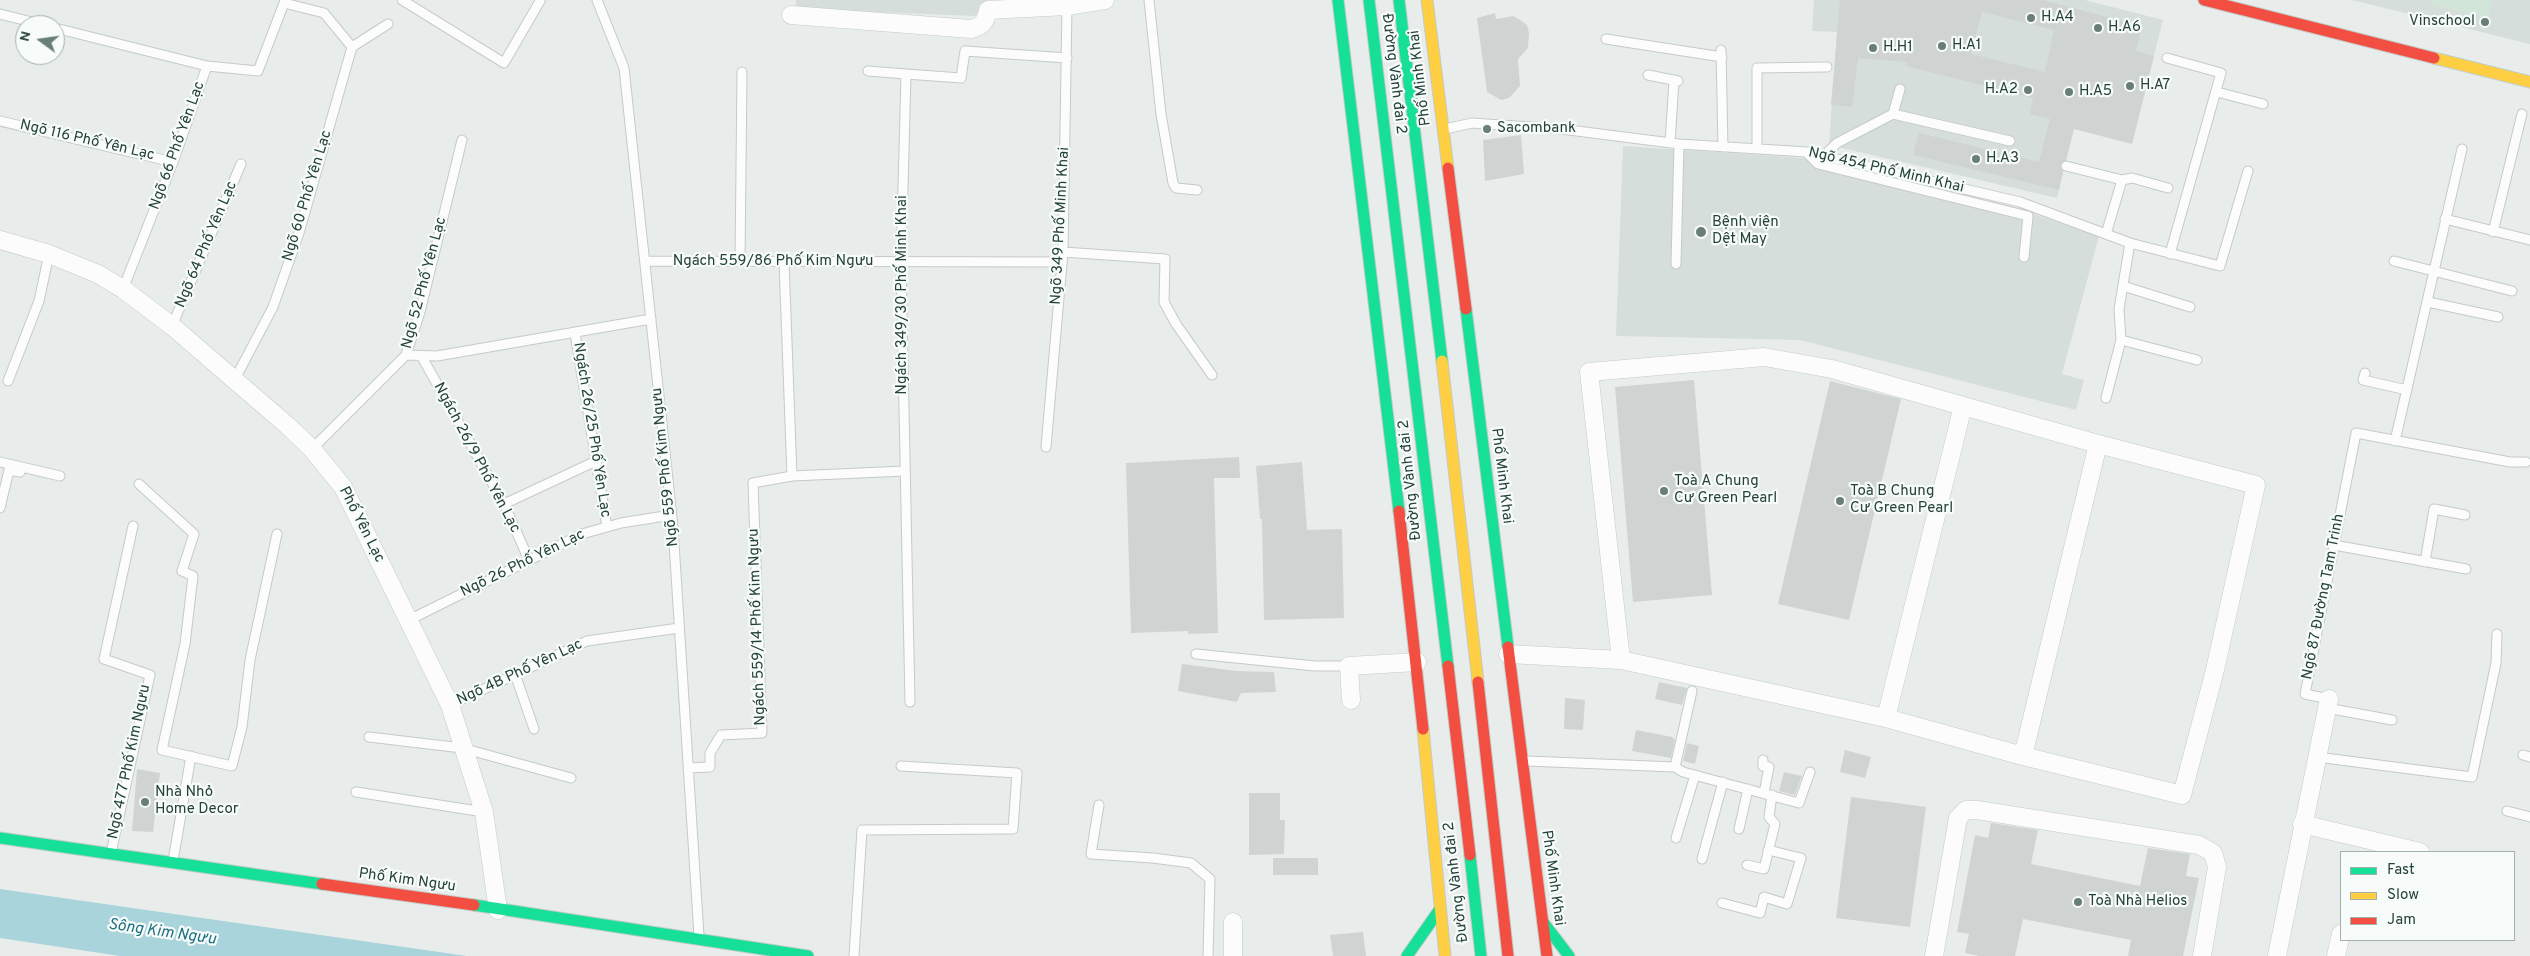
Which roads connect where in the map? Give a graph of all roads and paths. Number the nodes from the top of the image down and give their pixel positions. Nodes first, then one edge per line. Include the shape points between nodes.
1 (402, 0) edge
2 (540, 0) edge
3 (597, 0) edge
4 (1100, 0) edge
5 (1105, 0) edge
6 (1149, 0) edge
7 (1338, 0) edge
8 (1368, 0) edge
9 (1399, 0) edge
10 (1427, 0) edge
11 (2204, 0) edge
12 (990, 5) edge
13 (1068, 6) junction
14 (0, 14) edge
15 (791, 15) dead end
16 (15, 18) edge
17 (388, 24) dead end
18 (65, 30) edge
19 (1606, 39) dead end
20 (352, 47) junction
21 (1067, 58) junction
22 (2167, 58) dead end
23 (207, 66) junction
24 (1827, 67) dead end
25 (742, 72) dead end
26 (868, 72) dead end
27 (906, 74) junction
28 (1648, 75) dead end
29 (2530, 82) edge
30 (1900, 89) dead end
31 (2217, 92) junction
32 (2263, 104) dead end
33 (1893, 114) junction
34 (2522, 114) dead end
35 (0, 121) edge
36 (1442, 130) junction
37 (462, 140) dead end
38 (2010, 140) dead end
39 (1674, 143) junction
40 (1723, 147) junction
41 (1757, 149) junction
42 (2462, 149) dead end
43 (1807, 152) junction
44 (1824, 156) junction
45 (173, 162) junction
46 (241, 164) dead end
47 (2066, 166) dead end
48 (2248, 171) dead end
49 (2122, 180) junction
50 (2168, 188) dead end
51 (1197, 190) dead end
52 (2445, 219) junction
53 (2493, 232) junction
54 (2106, 234) junction
55 (0, 240) edge
56 (2530, 240) edge
57 (2130, 243) junction
58 (1063, 252) junction
59 (49, 254) junction
60 (2170, 254) junction
61 (2024, 257) dead end
62 (644, 261) junction
63 (2394, 261) dead end
64 (740, 262) junction
65 (784, 262) junction
66 (1062, 262) junction
67 (901, 263) junction
68 (1676, 264) dead end
69 (2433, 272) junction
70 (2123, 286) junction
71 (123, 289) junction
72 (2512, 291) dead end
73 (2428, 302) junction
74 (2190, 307) dead end
75 (2498, 317) dead end
76 (651, 319) junction
77 (172, 326) junction
78 (575, 333) junction
79 (2121, 340) junction
80 (406, 355) junction
81 (422, 357) junction
82 (2197, 360) dead end
83 (2365, 373) dead end
84 (1212, 375) dead end
85 (235, 379) junction
86 (8, 381) dead end
87 (2407, 390) junction
88 (2106, 398) dead end
89 (1963, 406) junction
90 (2396, 441) junction
91 (2098, 444) junction
92 (1046, 447) dead end
93 (312, 449) junction
94 (596, 461) junction
95 (0, 462) edge
96 (2526, 462) dead end
97 (905, 471) junction
98 (22, 473) dead end
99 (60, 476) dead end
100 (792, 476) junction
101 (139, 484) dead end
102 (504, 504) junction
103 (0, 508) edge
104 (2465, 515) dead end
105 (672, 516) junction
106 (133, 526) dead end
107 (607, 527) junction
108 (277, 534) dead end
109 (2334, 545) junction
110 (529, 560) junction
111 (2425, 562) junction
112 (2466, 569) dead end
113 (409, 620) junction
114 (679, 628) junction
115 (2497, 634) dead end
116 (1196, 654) dead end
117 (1508, 654) junction
118 (1621, 660) junction
119 (1417, 662) junction
120 (1349, 666) junction
121 (515, 674) junction
122 (1692, 691) dead end
123 (1351, 700) dead end
124 (910, 702) dead end
125 (2328, 703) junction
126 (450, 705) junction
127 (1886, 718) junction
128 (2392, 720) dead end
129 (534, 729) dead end
130 (369, 737) dead end
131 (462, 748) junction
132 (191, 756) junction
133 (2023, 756) junction
134 (2317, 757) junction
135 (1763, 760) dead end
136 (1521, 761) junction
137 (901, 766) dead end
138 (1674, 767) junction
139 (688, 768) junction
140 (1810, 772) dead end
141 (1696, 775) junction
142 (572, 778) dead end
143 (1723, 782) junction
144 (1748, 789) junction
145 (356, 792) dead end
146 (1768, 794) junction
147 (1099, 805) dead end
148 (2507, 811) dead end
149 (484, 812) junction
150 (2530, 817) edge
151 (2302, 824) junction
152 (1739, 828) dead end
153 (0, 838) edge
154 (1676, 838) dead end
155 (2362, 845) edge
156 (1768, 850) junction
157 (2412, 851) edge
158 (111, 853) junction
159 (1702, 859) dead end
160 (172, 862) junction
161 (1747, 865) dead end
162 (1722, 903) dead end
163 (498, 910) junction
164 (1440, 910) junction
165 (1233, 922) dead end
166 (1543, 922) junction
167 (2340, 938) edge
168 (699, 940) junction
169 (786, 955) edge
170 (808, 956) edge
171 (854, 956) edge
172 (1208, 956) edge
173 (1233, 956) edge
174 (1407, 956) edge
175 (1445, 956) edge
176 (1481, 956) edge
177 (1508, 956) edge
178 (1547, 956) edge
179 (1569, 956) edge
180 (1934, 956) edge
181 (2202, 956) edge
182 (2277, 956) edge
183 (2336, 956) edge

1 - 2 lane via 504,63
3 - 62 lane, Ngõ 559 Phố Kim Ngưu via 624,68
4 - 5 street
4 - 13 street
6 - 51 lane via 1172,183 1176,188
7 - 119 main road
8 - 176 main road, Đường Vành đai 2 via 1411,340
9 - 177 main road, Đường Vành đai 2 via 1455,467
10 - 36 main road, Phố Minh Khai
11 - 29 main road
12 - 13 street
12 - 15 street via 986,20 980,27 971,29
13 - 21 lane, Ngõ 349 Phố Minh Khai
14 - 16 lane
17 - 20 lane
18 - 23 lane, Ngõ 66 Phố Yên Lạc
19 - 40 lane via 1721,53
20 - 23 lane via 324,13 284,3 258,71
20 - 85 lane, Ngõ 60 Phố Yên Lạc via 299,233 272,307
21 - 27 lane via 965,51 961,78
21 - 58 lane, Ngõ 349 Phố Minh Khai
22 - 31 lane via 2221,73
23 - 45 lane, Ngõ 66 Phố Yên Lạc
24 - 41 lane via 1757,68
25 - 64 lane
26 - 27 lane
27 - 67 lane, Ngách 349/30 Phố Minh Khai
28 - 39 lane via 1676,80
30 - 33 lane
31 - 32 lane
31 - 60 lane
33 - 38 lane
33 - 44 lane via 1838,143
34 - 53 lane
35 - 45 lane, Ngõ 116 Phố Yên Lạc
36 - 39 lane, Ngõ 454 Phố Minh Khai via 1472,123 1561,129
36 - 117 main road, Phố Minh Khai
37 - 80 lane, Ngõ 52 Phố Yên Lạc via 420,312
39 - 40 lane, Ngõ 454 Phố Minh Khai
39 - 68 lane
40 - 41 lane, Ngõ 454 Phố Minh Khai
41 - 43 lane, Ngõ 454 Phố Minh Khai
42 - 52 lane
43 - 44 lane, Ngõ 454 Phố Minh Khai
43 - 61 lane via 1818,164 2028,216
44 - 54 lane, Ngõ 454 Phố Minh Khai via 2020,202
45 - 71 lane, Ngõ 66 Phố Yên Lạc
46 - 77 lane, Ngõ 64 Phố Yên Lạc
47 - 49 lane
48 - 60 lane, Ngõ 454 Phố Minh Khai via 2220,266
49 - 50 lane via 2132,178
49 - 54 lane
52 - 53 lane
52 - 69 lane
53 - 56 lane
54 - 57 lane, Ngõ 454 Phố Minh Khai
55 - 59 street, Phố Yên Lạc
57 - 60 lane, Ngõ 454 Phố Minh Khai
57 - 70 lane
58 - 66 lane, Ngõ 349 Phố Minh Khai
58 - 84 lane via 1165,259 1164,302
59 - 71 street, Phố Yên Lạc via 98,274
59 - 86 lane via 39,301
62 - 64 lane, Ngách 559/86 Phố Kim Ngưu
62 - 76 lane, Ngõ 559 Phố Kim Ngưu
63 - 69 lane
64 - 65 lane, Ngách 559/86 Phố Kim Ngưu
65 - 67 lane, Ngách 559/86 Phố Kim Ngưu
65 - 100 lane
66 - 67 lane, Ngách 559/86 Phố Kim Ngưu
66 - 92 lane, Ngõ 349 Phố Minh Khai
67 - 97 lane, Ngách 349/30 Phố Minh Khai
69 - 72 lane
69 - 73 lane
70 - 74 lane
70 - 79 lane via 2119,309
71 - 77 street, Phố Yên Lạc
73 - 75 lane
73 - 87 lane
76 - 78 lane
76 - 105 lane, Ngõ 559 Phố Kim Ngưu
77 - 85 street, Phố Yên Lạc
78 - 81 lane
78 - 94 lane, Ngách 26/25 Phố Yên Lạc
79 - 82 lane
79 - 88 lane
80 - 81 lane
80 - 93 lane, Ngõ 52 Phố Yên Lạc
81 - 102 lane, Ngách 26/9 Phố Yên Lạc
83 - 87 lane via 2363,380
85 - 93 street, Phố Yên Lạc
87 - 90 lane
89 - 91 street
89 - 118 street via 1832,368 1764,357 1589,372
89 - 127 street
90 - 96 lane via 2510,462
90 - 109 lane, Ngõ 87 Đường Tam Trinh via 2356,433
91 - 133 street
91 - 133 street via 2256,485 2215,670 2182,795
93 - 113 street, Phố Yên Lạc via 343,487
94 - 102 lane
94 - 107 lane, Ngách 26/25 Phố Yên Lạc
95 - 99 lane
97 - 100 lane
97 - 124 lane, Ngách 349/30 Phố Minh Khai
98 - 103 lane via 9,470
100 - 139 lane, Ngách 559/14 Phố Kim Ngưu via 753,483 762,733 722,736 710,753 710,767
101 - 132 lane via 194,534 182,571 192,576 185,644 162,750
102 - 110 lane, Ngách 26/9 Phố Yên Lạc
104 - 111 lane via 2434,509
105 - 107 lane, Ngõ 26 Phố Yên Lạc
105 - 114 lane, Ngõ 559 Phố Kim Ngưu
106 - 158 lane, Ngõ 477 Phố Kim Ngưu via 104,659 150,675
107 - 110 lane, Ngõ 26 Phố Yên Lạc via 582,534
108 - 132 lane via 250,660 242,727 232,766
109 - 111 lane
109 - 125 lane, Ngõ 87 Đường Tam Trinh via 2304,694
110 - 113 lane, Ngõ 26 Phố Yên Lạc
111 - 112 lane
113 - 126 street, Phố Yên Lạc
114 - 121 lane, Ngõ 4B Phố Yên Lạc via 587,641
114 - 139 lane, Ngõ 559 Phố Kim Ngưu
115 - 134 lane via 2496,663 2472,777
116 - 120 lane via 1315,666
117 - 118 street
117 - 136 main road, Phố Minh Khai
118 - 127 street
119 - 120 street
119 - 164 main road
120 - 123 street
121 - 126 lane, Ngõ 4B Phố Yên Lạc
121 - 129 lane
122 - 138 lane
125 - 128 lane
125 - 134 street
126 - 131 street, Phố Yên Lạc
127 - 133 street
130 - 131 lane
131 - 142 lane
131 - 149 street, Phố Yên Lạc
132 - 160 lane
134 - 151 street
135 - 146 lane via 1763,766 1769,768
136 - 138 lane
136 - 166 main road, Phố Minh Khai
137 - 171 lane via 1017,773 1013,829 862,830
138 - 141 lane
139 - 168 lane, Ngõ 559 Phố Kim Ngưu
140 - 146 lane via 1799,803
141 - 143 lane
141 - 154 lane
143 - 144 lane
143 - 159 lane
144 - 146 lane
144 - 152 lane
145 - 149 lane
146 - 156 lane via 1769,817 1775,824
147 - 172 lane via 1090,854 1191,863 1210,879
148 - 150 lane
149 - 163 street, Phố Yên Lạc
151 - 155 street
151 - 182 street
153 - 158 main road, Phố Kim Ngưu
155 - 157 street
156 - 161 lane via 1764,869
156 - 162 lane via 1801,858 1787,904 1764,897 1760,913
158 - 160 main road, Phố Kim Ngưu
160 - 163 main road, Phố Kim Ngưu
163 - 168 main road, Phố Kim Ngưu
164 - 174 main road
164 - 175 main road
165 - 173 street
166 - 178 main road, Phố Minh Khai
166 - 179 main road
167 - 183 street
168 - 169 main road, Phố Kim Ngưu
169 - 170 main road, Phố Kim Ngưu
180 - 181 street via 1958,818 1966,810 1977,810 2199,845 2213,853 2217,867

